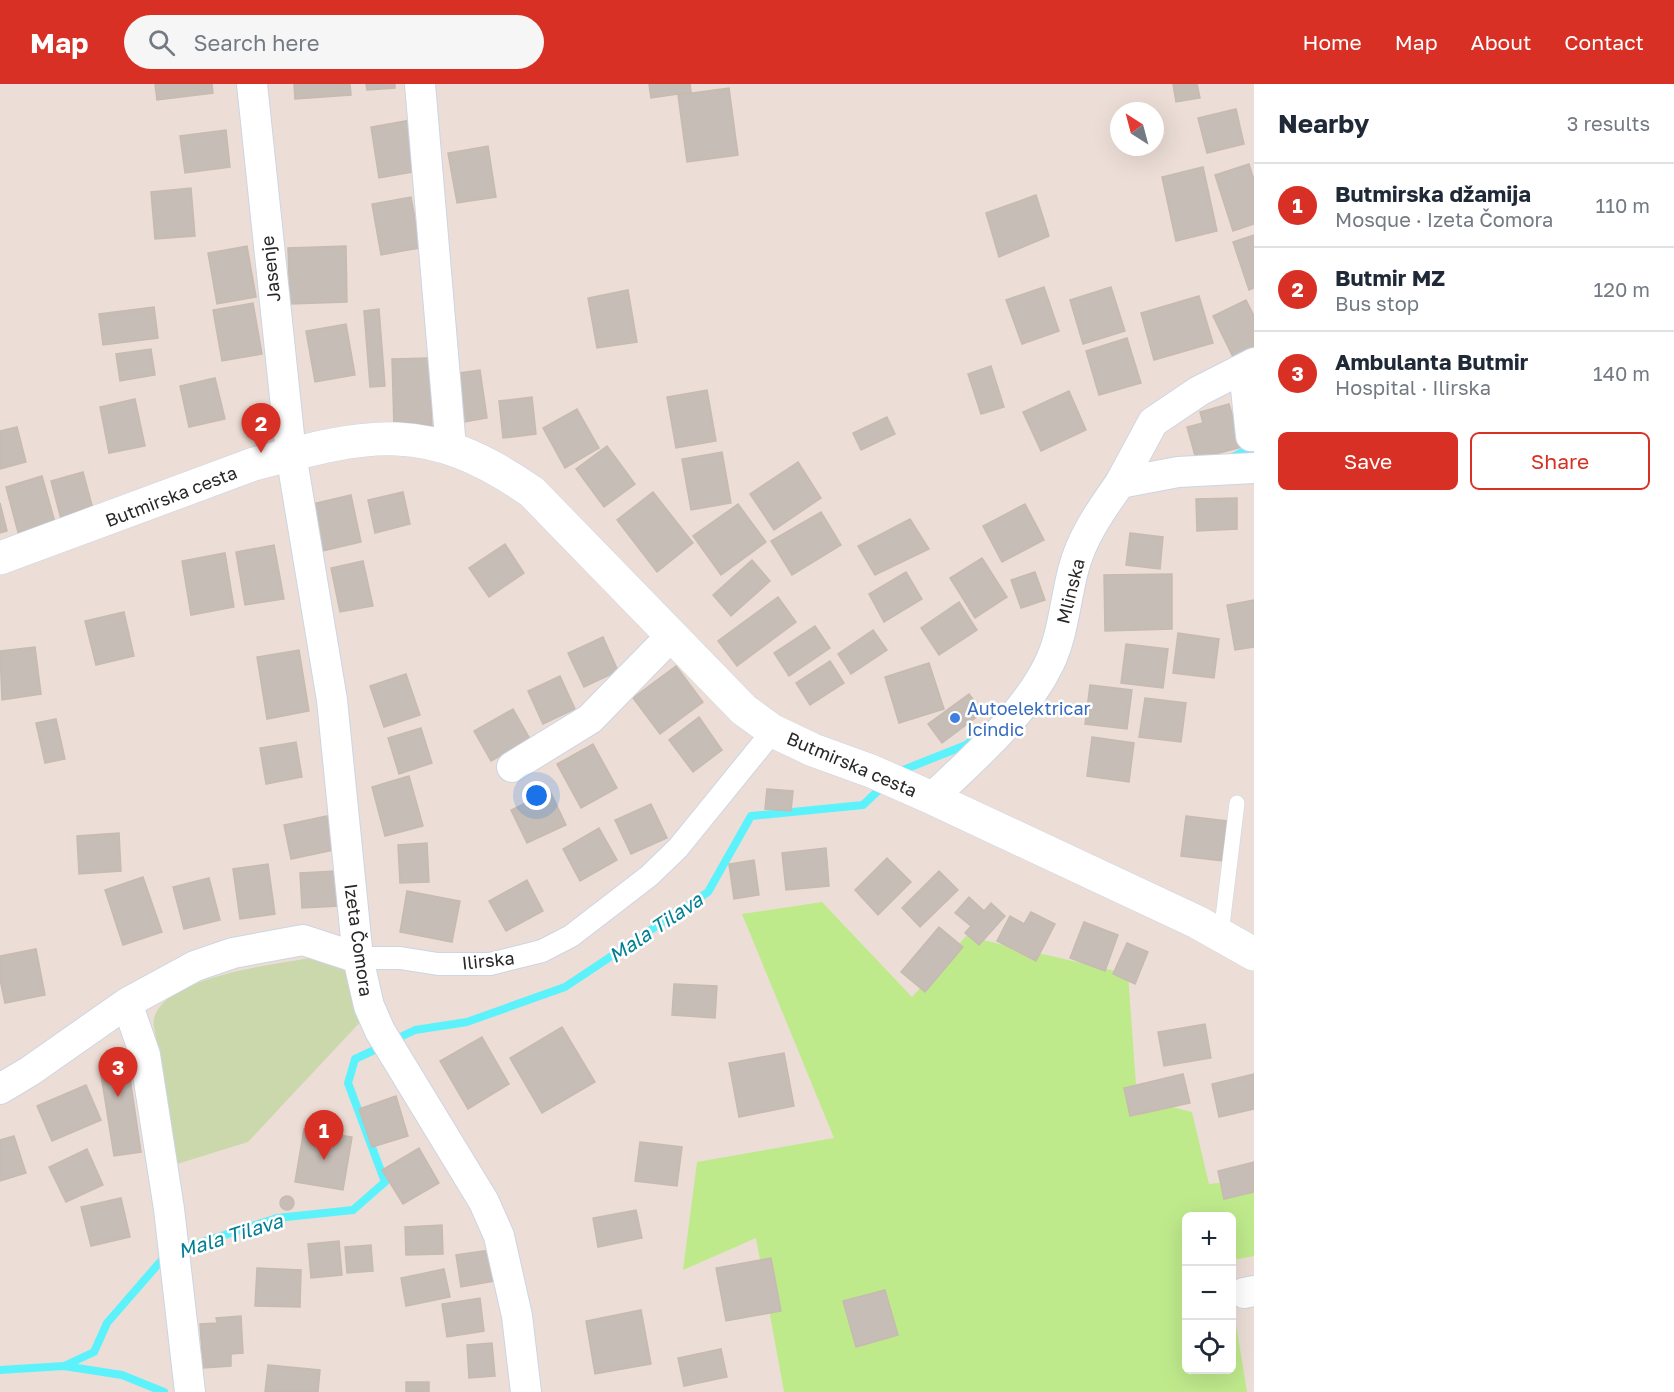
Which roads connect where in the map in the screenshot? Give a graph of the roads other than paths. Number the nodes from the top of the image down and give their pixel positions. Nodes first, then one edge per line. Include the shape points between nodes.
1 (252, 84) edge
2 (420, 84) edge
3 (1249, 367) edge
4 (1251, 436) dead end
5 (451, 448) junction
6 (291, 454) junction
7 (1129, 465) junction
8 (1254, 468) edge
9 (0, 558) edge
10 (672, 635) junction
11 (773, 731) junction
12 (512, 767) dead end
13 (919, 792) junction
14 (1237, 803) dead end
15 (1221, 934) junction
16 (1254, 954) edge
17 (358, 958) junction
18 (127, 1003) junction
19 (0, 1089) edge
20 (189, 1380) edge
21 (525, 1392) edge

1 - 6 street, Jasenje
2 - 5 street
3 - 4 street
3 - 7 street, Mlinska via 1199,391 1153,422
5 - 6 street, Butmirska cesta via 417,439 375,437
5 - 10 street, Butmirska cesta via 500,470 532,492
6 - 9 street, Butmirska cesta via 254,464
6 - 17 street, Izeta Čomora via 332,700
7 - 8 street via 1178,472
7 - 13 street, Mlinska via 1085,536 1050,663 1028,700
10 - 11 street, Butmirska cesta via 744,710
10 - 12 street via 590,719
11 - 13 street, Butmirska cesta
11 - 17 street, Ilirska via 678,849 571,936 542,951 490,964
13 - 15 street, Butmirska cesta
14 - 15 lane
15 - 16 street, Butmirska cesta
17 - 18 street, Ilirska via 303,940 233,953 195,966
17 - 21 street, Izeta Čomora via 369,1006 380,1031 483,1202 499,1236 517,1316
18 - 19 street, Ilirska
18 - 20 street via 146,1055

